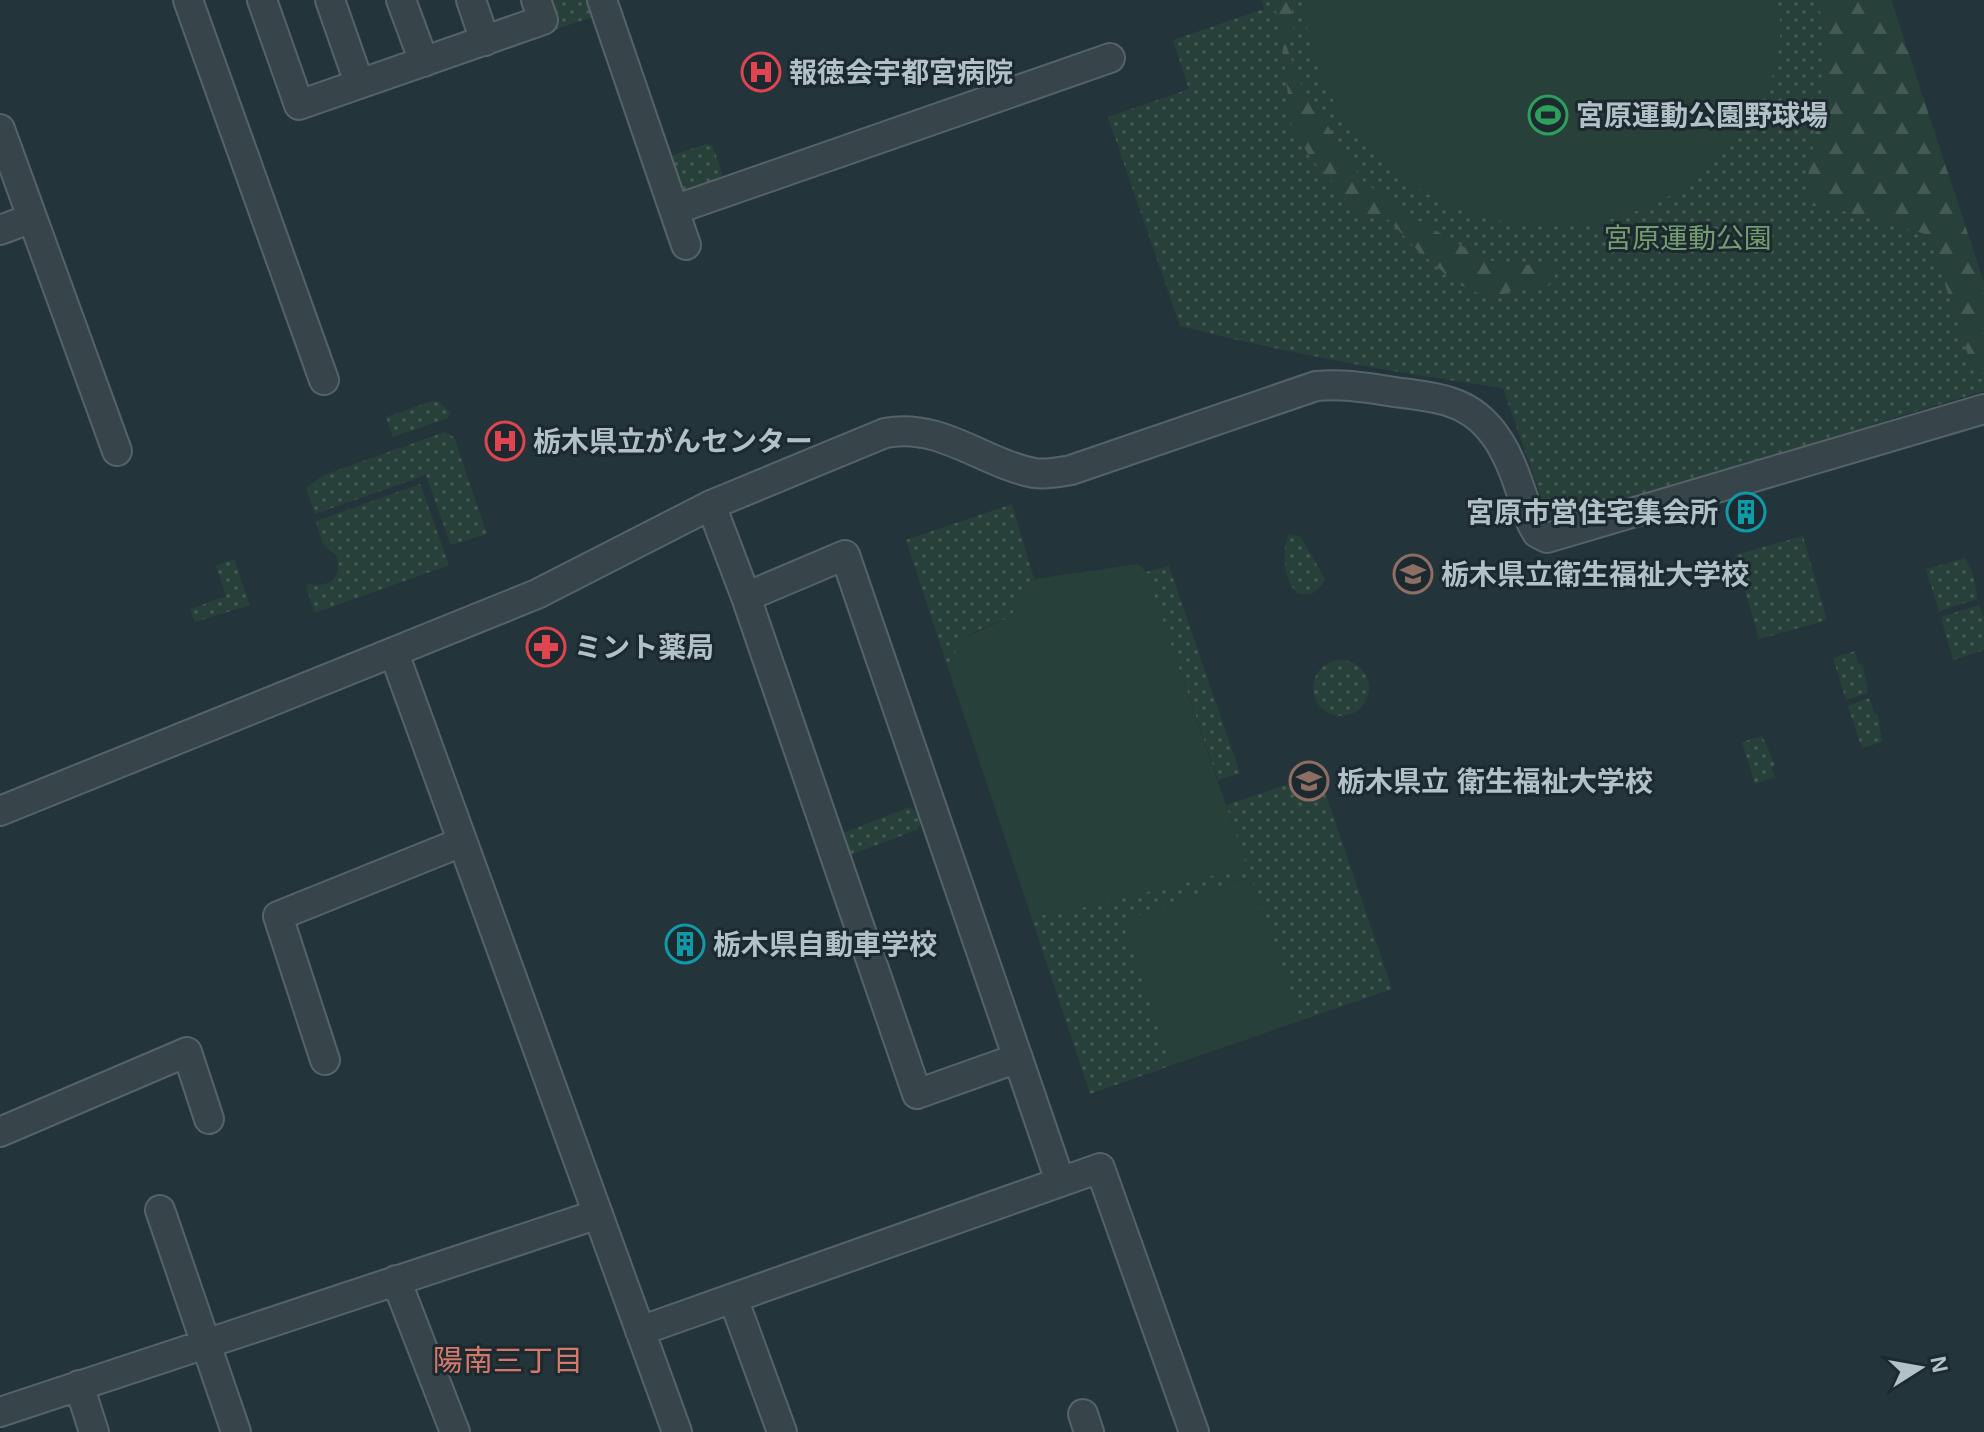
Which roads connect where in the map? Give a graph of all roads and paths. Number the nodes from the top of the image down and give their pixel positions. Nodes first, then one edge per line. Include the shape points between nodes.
1 (188, 0) edge
2 (262, 0) edge
3 (330, 0) edge
4 (401, 0) edge
5 (471, 0) edge
6 (536, 0) edge
7 (602, 0) edge
8 (485, 41) junction
9 (1110, 58) dead end
10 (424, 62) junction
11 (359, 83) junction
12 (0, 129) edge
13 (674, 210) junction
14 (32, 218) junction
15 (0, 230) edge
16 (686, 245) dead end
17 (324, 380) dead end
18 (1984, 409) edge
19 (117, 451) dead end
20 (711, 505) junction
21 (746, 597) junction
22 (394, 653) junction
23 (0, 811) edge
24 (462, 842) junction
25 (1018, 1058) junction
26 (325, 1060) dead end
27 (209, 1119) dead end
28 (0, 1132) edge
29 (1060, 1181) junction
30 (160, 1210) dead end
31 (598, 1214) junction
32 (396, 1280) junction
33 (733, 1298) junction
34 (640, 1331) junction
35 (205, 1344) junction
36 (79, 1385) junction
37 (0, 1412) edge
38 (94, 1432) edge
39 (236, 1432) edge
40 (455, 1432) edge
41 (677, 1432) edge
42 (782, 1432) edge
43 (1194, 1432) edge

1 - 17 street
2 - 11 street via 299,105
3 - 11 street
4 - 10 street
5 - 8 street
6 - 8 street via 543,20
7 - 13 street
8 - 10 street
9 - 13 street
10 - 11 street
12 - 14 street
13 - 16 street
14 - 15 street
14 - 19 street
18 - 20 street via 1547,538 1532,524 1501,441 1476,414 1441,399 1343,385 1304,389 1050,474 1030,472 927,433 894,431
20 - 21 street
20 - 22 street via 537,594
21 - 25 street via 917,1094
21 - 25 street via 845,555
22 - 23 street
22 - 24 street
24 - 26 street via 278,916
24 - 31 street
25 - 29 street
27 - 28 street via 187,1052
29 - 33 street
29 - 43 street via 1100,1168
30 - 35 street
31 - 32 street
31 - 34 street
32 - 35 street
32 - 40 street
33 - 34 street
33 - 42 street
34 - 41 street
35 - 36 street
35 - 39 street
36 - 37 street
36 - 38 street

